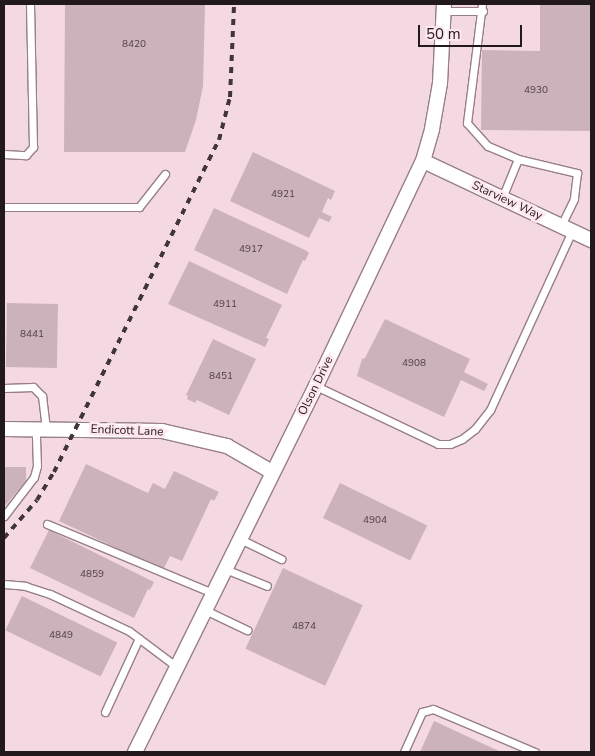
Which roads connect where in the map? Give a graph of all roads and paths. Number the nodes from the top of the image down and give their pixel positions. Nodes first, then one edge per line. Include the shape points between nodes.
1 (30, 4) edge
2 (483, 7) edge
3 (444, 8) edge
4 (4, 154) edge
5 (518, 159) junction
6 (423, 161) junction
7 (165, 174) dead end
8 (502, 198) junction
9 (4, 206) edge
10 (566, 228) junction
11 (591, 240) edge
12 (316, 386) junction
13 (4, 388) edge
14 (4, 429) edge
15 (41, 429) junction
16 (272, 472) junction
17 (4, 516) edge
18 (47, 524) dead end
19 (240, 538) junction
20 (281, 559) dead end
21 (225, 568) junction
22 (4, 584) edge
23 (267, 586) dead end
24 (213, 593) junction
25 (205, 610) junction
26 (247, 630) dead end
27 (139, 638) junction
28 (178, 667) junction
29 (105, 712) dead end
30 (136, 752) edge
31 (404, 752) edge
32 (535, 752) edge

1 - 4 lane via 33,147 26,155
2 - 3 lane
2 - 5 lane via 468,123 488,146
3 - 6 street, Olson Drive via 440,83
5 - 8 lane
5 - 10 lane via 577,173
6 - 8 street, Starview Way
6 - 12 street, Olson Drive
7 - 9 lane via 139,207
8 - 10 street, Starview Way
10 - 11 street, Starview Way
10 - 12 lane via 490,410 462,439 450,444 432,442
12 - 16 street, Olson Drive
13 - 15 lane via 32,387 42,396
14 - 15 street, Endicott Lane
15 - 16 street, Endicott Lane via 162,431 191,436 227,446
15 - 17 lane via 34,477
16 - 19 street, Olson Drive
18 - 24 lane
19 - 20 lane
19 - 21 street, Olson Drive
21 - 23 lane
21 - 24 street, Olson Drive
22 - 27 lane via 25,586 50,594
24 - 25 street, Olson Drive
25 - 26 lane
25 - 28 street, Olson Drive
27 - 28 lane
27 - 29 lane
28 - 30 street, Olson Drive
31 - 32 lane via 422,712 432,708

